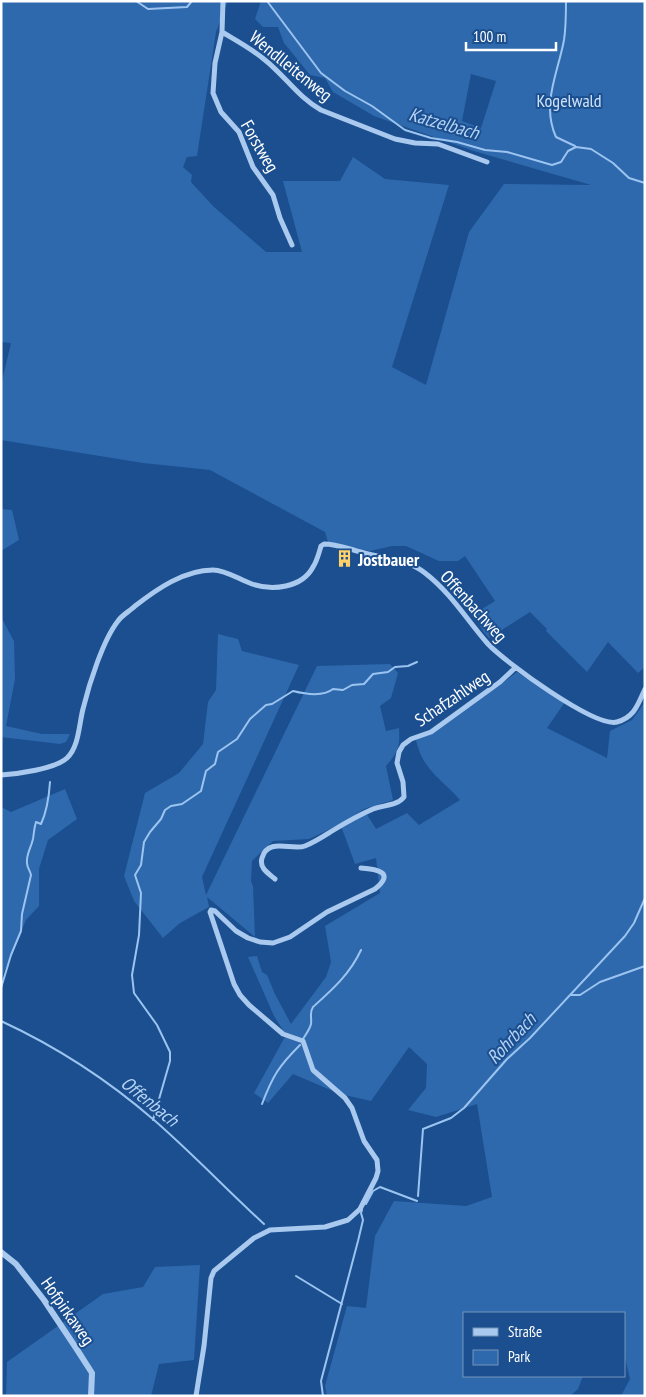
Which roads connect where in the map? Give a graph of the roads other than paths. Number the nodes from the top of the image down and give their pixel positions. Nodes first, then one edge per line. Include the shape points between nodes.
1 (223, 1) edge
2 (222, 32) junction
3 (486, 162) dead end
4 (292, 245) dead end
5 (515, 668) junction
6 (645, 689) edge
7 (1, 775) edge
8 (361, 868) dead end
9 (275, 879) dead end
10 (1, 1252) edge
11 (91, 1396) edge
12 (196, 1396) edge

1 - 2 street, Wendlleitenweg
2 - 3 street, Wendlleitenweg via 266,61 321,110 395,140 438,144
2 - 4 street, Forstweg via 213,85 216,102 239,132 254,167 273,195
5 - 6 street, Offenbachweg via 580,710 612,723 634,712
5 - 7 street, Offenbachweg via 490,646 447,592 424,572 400,560 324,544 311,571 291,584 269,588 221,571 203,571 172,581 147,597 118,620 112,631 96,669 71,753 61,762 28,772
5 - 9 street, Schafzahlweg via 431,732 403,745 397,763 403,782 404,797 400,801 347,821 306,846 280,845 266,850 261,866
8 - 12 street via 380,870 384,874 382,884 327,912 282,941 267,943 248,938 230,927 215,911 210,911 240,995 283,1034 303,1042 313,1070 348,1102 364,1141 377,1160 378,1170 360,1209 348,1220 325,1227 270,1230 254,1238 214,1271
10 - 11 street, Hofpirkaweg via 16,1264 82,1356 92,1373

